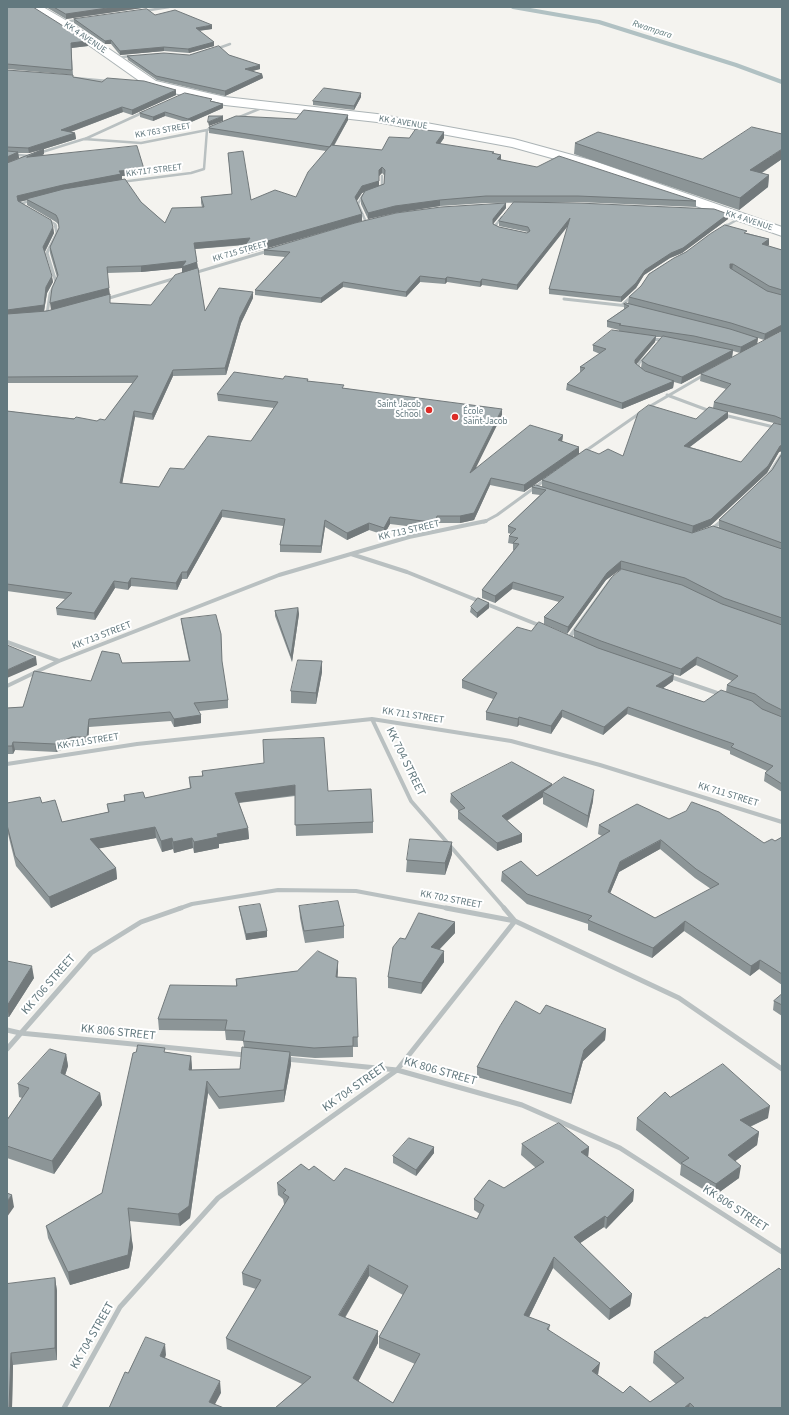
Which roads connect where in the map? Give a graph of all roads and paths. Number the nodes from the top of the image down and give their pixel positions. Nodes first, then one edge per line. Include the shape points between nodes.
1 (35, 7) edge
2 (168, 7) edge
3 (141, 12) edge
4 (82, 20) edge
5 (60, 22) junction
6 (230, 44) dead end
7 (212, 51) edge
8 (135, 56) edge
9 (114, 58) junction
10 (73, 78) edge
11 (112, 81) edge
12 (268, 106) junction
13 (147, 111) edge
14 (234, 119) edge
15 (220, 125) edge
16 (207, 130) junction
17 (84, 139) junction
18 (7, 154) edge
19 (30, 156) junction
20 (24, 159) edge
21 (382, 176) edge
22 (115, 183) edge
23 (378, 190) edge
24 (368, 193) edge
25 (35, 199) edge
26 (22, 207) edge
27 (504, 215) edge
28 (45, 218) edge
29 (740, 218) junction
30 (373, 220) edge
31 (366, 222) junction
32 (360, 224) edge
33 (499, 230) edge
34 (721, 230) edge
35 (782, 232) edge
36 (270, 251) edge
37 (186, 275) edge
38 (179, 278) edge
39 (633, 295) edge
40 (564, 299) edge
41 (103, 300) edge
42 (622, 305) junction
43 (635, 308) edge
44 (54, 312) edge
45 (47, 314) junction
46 (41, 315) edge
47 (648, 339) edge
48 (661, 340) junction
49 (668, 340) edge
50 (658, 346) edge
51 (653, 350) edge
52 (642, 372) edge
53 (706, 373) edge
54 (673, 385) edge
55 (680, 387) junction
56 (667, 394) junction
57 (782, 429) edge
58 (782, 454) edge
59 (578, 456) edge
60 (546, 479) edge
61 (764, 480) edge
62 (534, 488) junction
63 (541, 490) edge
64 (727, 515) edge
65 (712, 529) junction
66 (706, 532) edge
67 (719, 532) edge
68 (350, 554) junction
69 (614, 577) edge
70 (548, 629) edge
71 (562, 635) edge
72 (569, 638) junction
73 (574, 641) edge
74 (7, 642) edge
75 (59, 661) junction
76 (664, 674) edge
77 (7, 686) edge
78 (726, 696) edge
79 (372, 719) junction
80 (7, 764) edge
81 (782, 822) edge
82 (515, 921) junction
83 (91, 953) joint
84 (7, 1030) edge
85 (20, 1033) junction
86 (7, 1048) edge
87 (252, 1056) edge
88 (283, 1059) edge
89 (782, 1069) edge
90 (397, 1070) junction
91 (782, 1252) edge
92 (64, 1408) edge

1 - 5 main road, KK 4 AVENUE
2 - 3 street
4 - 5 street
5 - 9 main road, KK 4 AVENUE
6 - 7 street
8 - 9 street
9 - 12 main road, KK 4 AVENUE via 148,84 185,94
10 - 11 street
12 - 14 street
12 - 29 main road, KK 4 AVENUE via 377,118 514,143 589,164
13 - 17 street
15 - 16 street
16 - 17 street, KK 763 STREET via 142,143
16 - 22 street, KK 717 STREET via 204,169
17 - 19 street, KK 763 STREET
18 - 19 street
19 - 20 street, KK 763 STREET
21 - 23 street via 382,189
24 - 31 street via 363,195 358,204
25 - 26 street via 22,202
27 - 33 street via 495,227
28 - 45 street via 55,224 57,233 46,249 56,282 50,294
29 - 34 street
29 - 35 main road, KK 4 AVENUE
30 - 31 street
31 - 32 street
36 - 37 street, KK 715 STREET
38 - 41 street
39 - 42 street
40 - 42 street
42 - 43 street
44 - 45 street
45 - 46 street
47 - 48 street
48 - 49 street
48 - 50 street
51 - 52 street via 639,363 637,368
53 - 55 street
54 - 55 street
55 - 56 street
56 - 57 street via 703,409
56 - 59 street
58 - 61 street
60 - 62 street, KK 713 STREET
62 - 63 street
62 - 68 street, KK 713 STREET via 482,522 409,537
64 - 65 street
65 - 66 street
65 - 67 street
68 - 70 street via 407,572
68 - 75 street, KK 713 STREET via 279,575
69 - 72 street
71 - 72 street
72 - 73 street
74 - 75 street
75 - 77 street, KK 713 STREET
76 - 78 street
79 - 80 street, KK 711 STREET via 136,744
79 - 81 street, KK 711 STREET via 511,741 600,765
79 - 82 street, KK 704 STREET via 411,801
82 - 83 street, KK 702 STREET via 356,891 278,890 192,904 141,922
82 - 89 street, KK 702 STREET via 679,998
82 - 90 street, KK 704 STREET
83 - 85 street, KK 706 STREET
84 - 85 street, KK 806 STREET
85 - 86 street, KK 706 STREET
85 - 87 street, KK 806 STREET
88 - 90 street, KK 806 STREET
90 - 91 street, KK 806 STREET via 522,1105 620,1148
90 - 92 street, KK 704 STREET via 218,1198 120,1307

